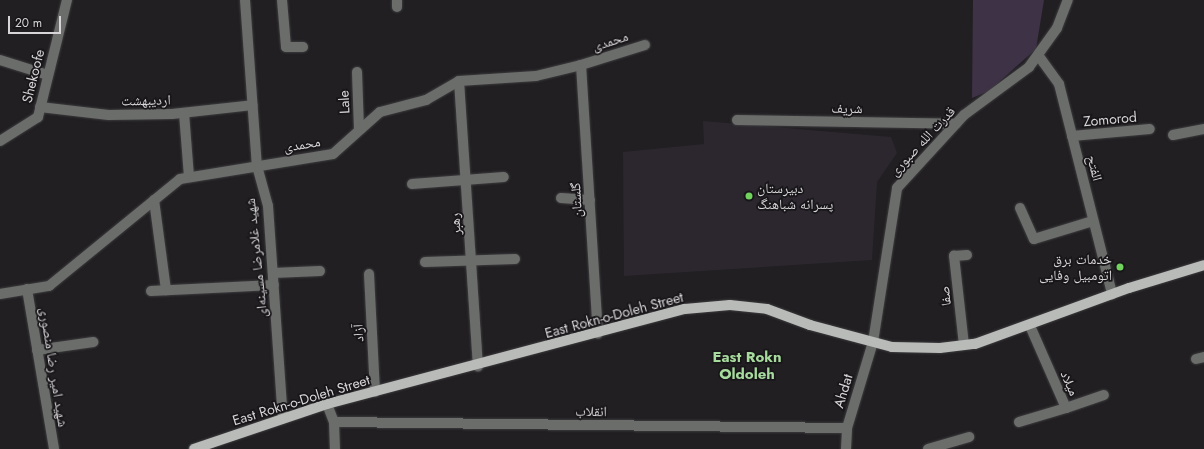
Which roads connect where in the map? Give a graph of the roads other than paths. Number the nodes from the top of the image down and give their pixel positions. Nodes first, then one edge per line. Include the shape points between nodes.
1 (67, 0) edge
2 (245, 0) edge
3 (282, 0) edge
4 (1068, 0) edge
5 (645, 45) dead end
6 (303, 47) dead end
7 (1038, 55) junction
8 (0, 60) edge
9 (582, 65) junction
10 (357, 72) dead end
11 (48, 74) junction
12 (460, 81) junction
13 (253, 105) junction
14 (40, 107) junction
15 (184, 112) junction
16 (737, 120) dead end
17 (956, 124) junction
18 (1150, 129) dead end
19 (1204, 129) edge
20 (0, 130) edge
21 (359, 130) junction
22 (10, 134) junction
23 (1172, 135) dead end
24 (1072, 136) junction
25 (0, 141) edge
26 (257, 166) junction
27 (189, 177) junction
28 (504, 177) dead end
29 (466, 180) junction
30 (412, 184) dead end
31 (561, 198) dead end
32 (154, 200) junction
33 (590, 200) junction
34 (1020, 208) dead end
35 (1094, 221) junction
36 (967, 255) dead end
37 (515, 259) dead end
38 (471, 261) junction
39 (425, 262) dead end
40 (1204, 265) edge
41 (320, 271) dead end
42 (273, 273) junction
43 (369, 274) dead end
44 (274, 285) junction
45 (27, 289) junction
46 (166, 290) junction
47 (151, 291) dead end
48 (0, 294) edge
49 (1112, 294) junction
50 (1030, 326) junction
51 (598, 333) junction
52 (93, 342) dead end
53 (873, 342) junction
54 (964, 345) junction
55 (37, 350) junction
56 (478, 366) junction
57 (375, 392) junction
58 (1104, 395) dead end
59 (327, 404) junction
60 (1066, 408) junction
61 (283, 418) junction
62 (334, 422) junction
63 (1019, 422) dead end
64 (847, 428) junction
65 (969, 437) dead end
66 (54, 449) edge
67 (194, 449) edge
68 (335, 449) edge
69 (846, 449) edge
70 (928, 449) edge

1 - 11 street, Shekoofe
2 - 13 street, شهید غلامرضا مسینه‌ای
3 - 6 street via 286,47
4 - 7 street, قدرت الله صبوری via 1057,28
5 - 9 street, محمدی
7 - 17 street, قدرت الله صبوری via 1029,67
7 - 24 street, الفتح via 1059,84
8 - 11 street
9 - 12 street, محمدی via 536,76
9 - 33 street, گلستان
10 - 21 street, Lale
11 - 14 street, Shekoofe
12 - 21 street, محمدی via 426,100 380,112
12 - 29 street, رهبر
13 - 15 street, اردیبهشت
13 - 26 street, شهید غلامرضا مسینه‌ای
14 - 15 street, اردیبهشت via 109,115
14 - 22 street, Shekoofe via 38,117
15 - 27 street
16 - 17 street, شریف
17 - 53 street, قدرت الله صبوری via 897,188
18 - 24 street, Zomorod
19 - 23 street
20 - 22 street
21 - 26 street, محمدی via 333,154
22 - 25 street, Shekoofe
24 - 35 street, الفتح
26 - 27 street, محمدی
26 - 42 street, شهید غلامرضا مسینه‌ای via 268,206
27 - 32 street, محمدی via 180,179
28 - 29 street
29 - 30 street
29 - 38 street, رهبر
31 - 33 street
32 - 45 street, محمدی via 49,286
32 - 46 street
33 - 51 street, گلستان
34 - 35 street via 1034,239
35 - 49 street, الفتح
36 - 54 street, صفا via 954,256
37 - 38 street
38 - 39 street
38 - 56 street, رهبر
40 - 49 main road, East Rokn-o-Doleh Street
41 - 42 street
42 - 44 street, شهید غلامرضا مسینه‌ای
43 - 57 street, آزاد
44 - 46 street
44 - 61 street, شهید غلامرضا مسینه‌ای
45 - 48 street, محمدی
45 - 55 street, شهید امیر رضا منصوری
46 - 47 street
49 - 50 main road, East Rokn-o-Doleh Street
50 - 54 main road, East Rokn-o-Doleh Street
50 - 60 street, میلاد
51 - 53 main road, East Rokn-o-Doleh Street via 685,309 730,305 767,309 810,325
51 - 56 main road, East Rokn-o-Doleh Street
52 - 55 street
53 - 54 main road, East Rokn-o-Doleh Street via 892,347 940,348
53 - 64 street, Ahdat
55 - 66 street, شهید امیر رضا منصوری
56 - 57 main road, East Rokn-o-Doleh Street
57 - 59 main road, East Rokn-o-Doleh Street
58 - 60 street
59 - 61 main road, East Rokn-o-Doleh Street
59 - 62 street
60 - 63 street, میلاد
61 - 67 main road, East Rokn-o-Doleh Street
62 - 64 street, انقلاب
62 - 68 street
64 - 69 street, Ahdat
65 - 70 street

